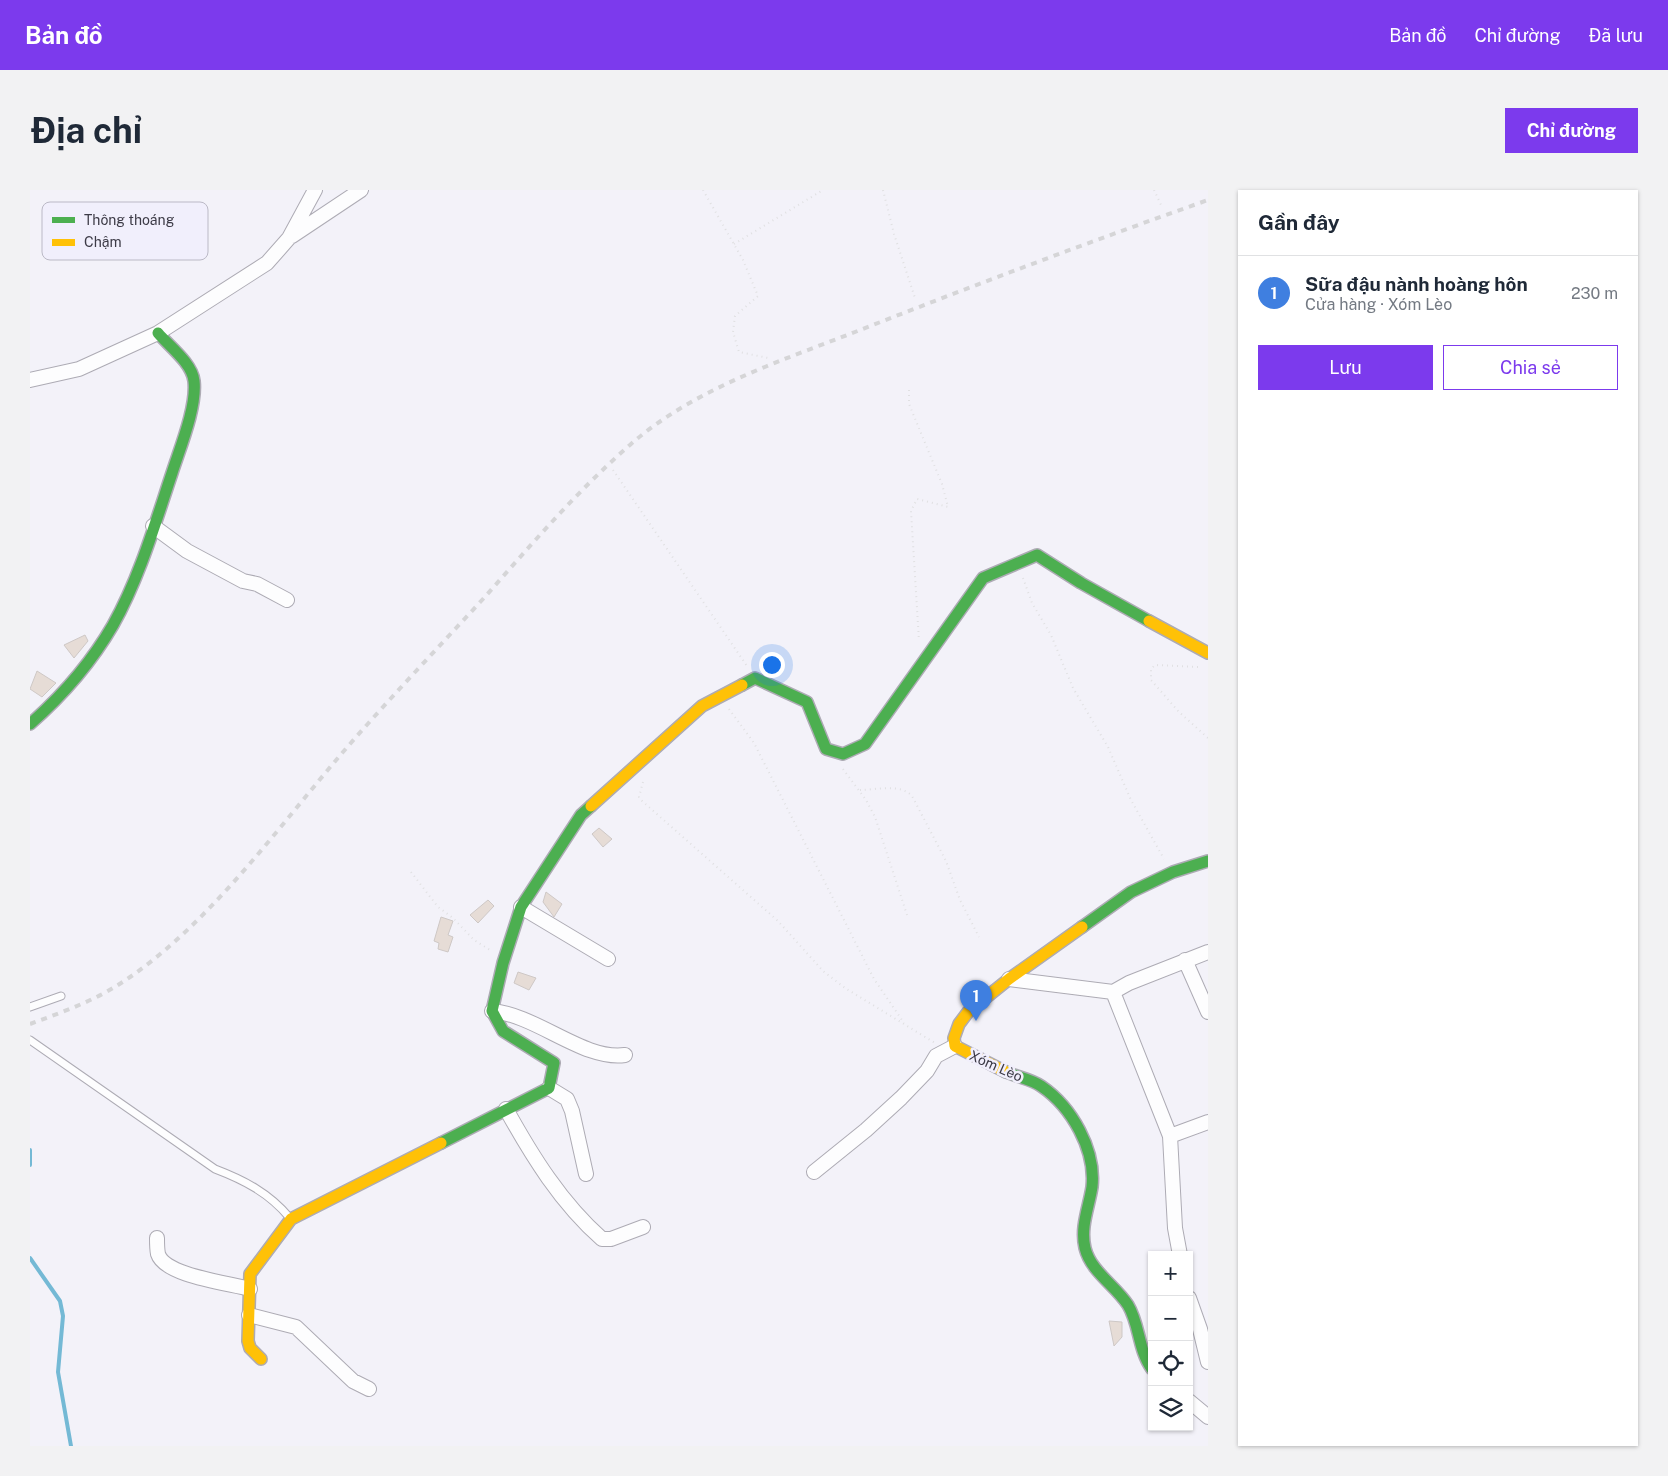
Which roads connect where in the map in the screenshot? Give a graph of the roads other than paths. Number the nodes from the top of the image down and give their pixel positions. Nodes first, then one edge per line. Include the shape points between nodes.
1 (315, 190) edge
2 (361, 190) edge
3 (289, 238) junction
4 (158, 333) junction
5 (30, 380) edge
6 (153, 526) junction
7 (287, 600) dead end
8 (1208, 653) edge
9 (30, 724) edge
10 (1208, 861) edge
11 (521, 907) junction
12 (1208, 952) edge
13 (608, 959) dead end
14 (1186, 960) junction
15 (1009, 979) junction
16 (1113, 992) junction
17 (61, 996) dead end
18 (30, 1007) edge
19 (492, 1011) junction
20 (1208, 1012) edge
21 (30, 1040) edge
22 (951, 1049) junction
23 (625, 1055) dead end
24 (549, 1088) junction
25 (506, 1109) junction
26 (1208, 1122) edge
27 (1170, 1136) junction
28 (814, 1172) dead end
29 (586, 1174) dead end
30 (291, 1219) junction
31 (643, 1227) dead end
32 (156, 1238) dead end
33 (1179, 1251) edge
34 (250, 1289) junction
35 (1193, 1309) edge
36 (249, 1316) junction
37 (261, 1359) dead end
38 (1208, 1362) edge
39 (1148, 1364) edge
40 (369, 1389) dead end
41 (1193, 1404) edge
42 (1208, 1417) edge

1 - 3 street
2 - 3 street
3 - 4 street via 267,263
4 - 5 street via 79,369
4 - 6 street via 191,372 195,386 190,414
6 - 7 street via 187,551
6 - 9 street via 112,625 49,708
8 - 11 street via 1037,555 983,578 865,744 843,754 826,749 807,702 755,678 702,706 581,814
10 - 15 street, Xóm Lèo via 1173,872 1131,892
11 - 13 street
11 - 19 street
12 - 14 street
14 - 16 street
14 - 20 street
15 - 16 street
15 - 22 street, Xóm Lèo via 968,1012 959,1024
16 - 27 street
17 - 18 lane
19 - 23 street via 510,1012 608,1056
19 - 24 street via 503,1031 554,1063
21 - 30 lane via 215,1169 268,1196
22 - 28 street via 936,1056 901,1098
22 - 39 street, Xóm Lèo via 1040,1085 1064,1107 1076,1126 1091,1169 1092,1183 1084,1219 1085,1248 1129,1306 1143,1358
24 - 25 street
24 - 29 street via 567,1099
25 - 30 street
25 - 31 street via 556,1189 602,1239 611,1240
26 - 27 street
27 - 33 street via 1174,1228
30 - 34 street via 250,1274
32 - 34 street via 158,1254 166,1264 196,1277
34 - 36 street
35 - 38 street
36 - 37 street via 248,1342
36 - 40 street via 296,1327 354,1381
41 - 42 street

